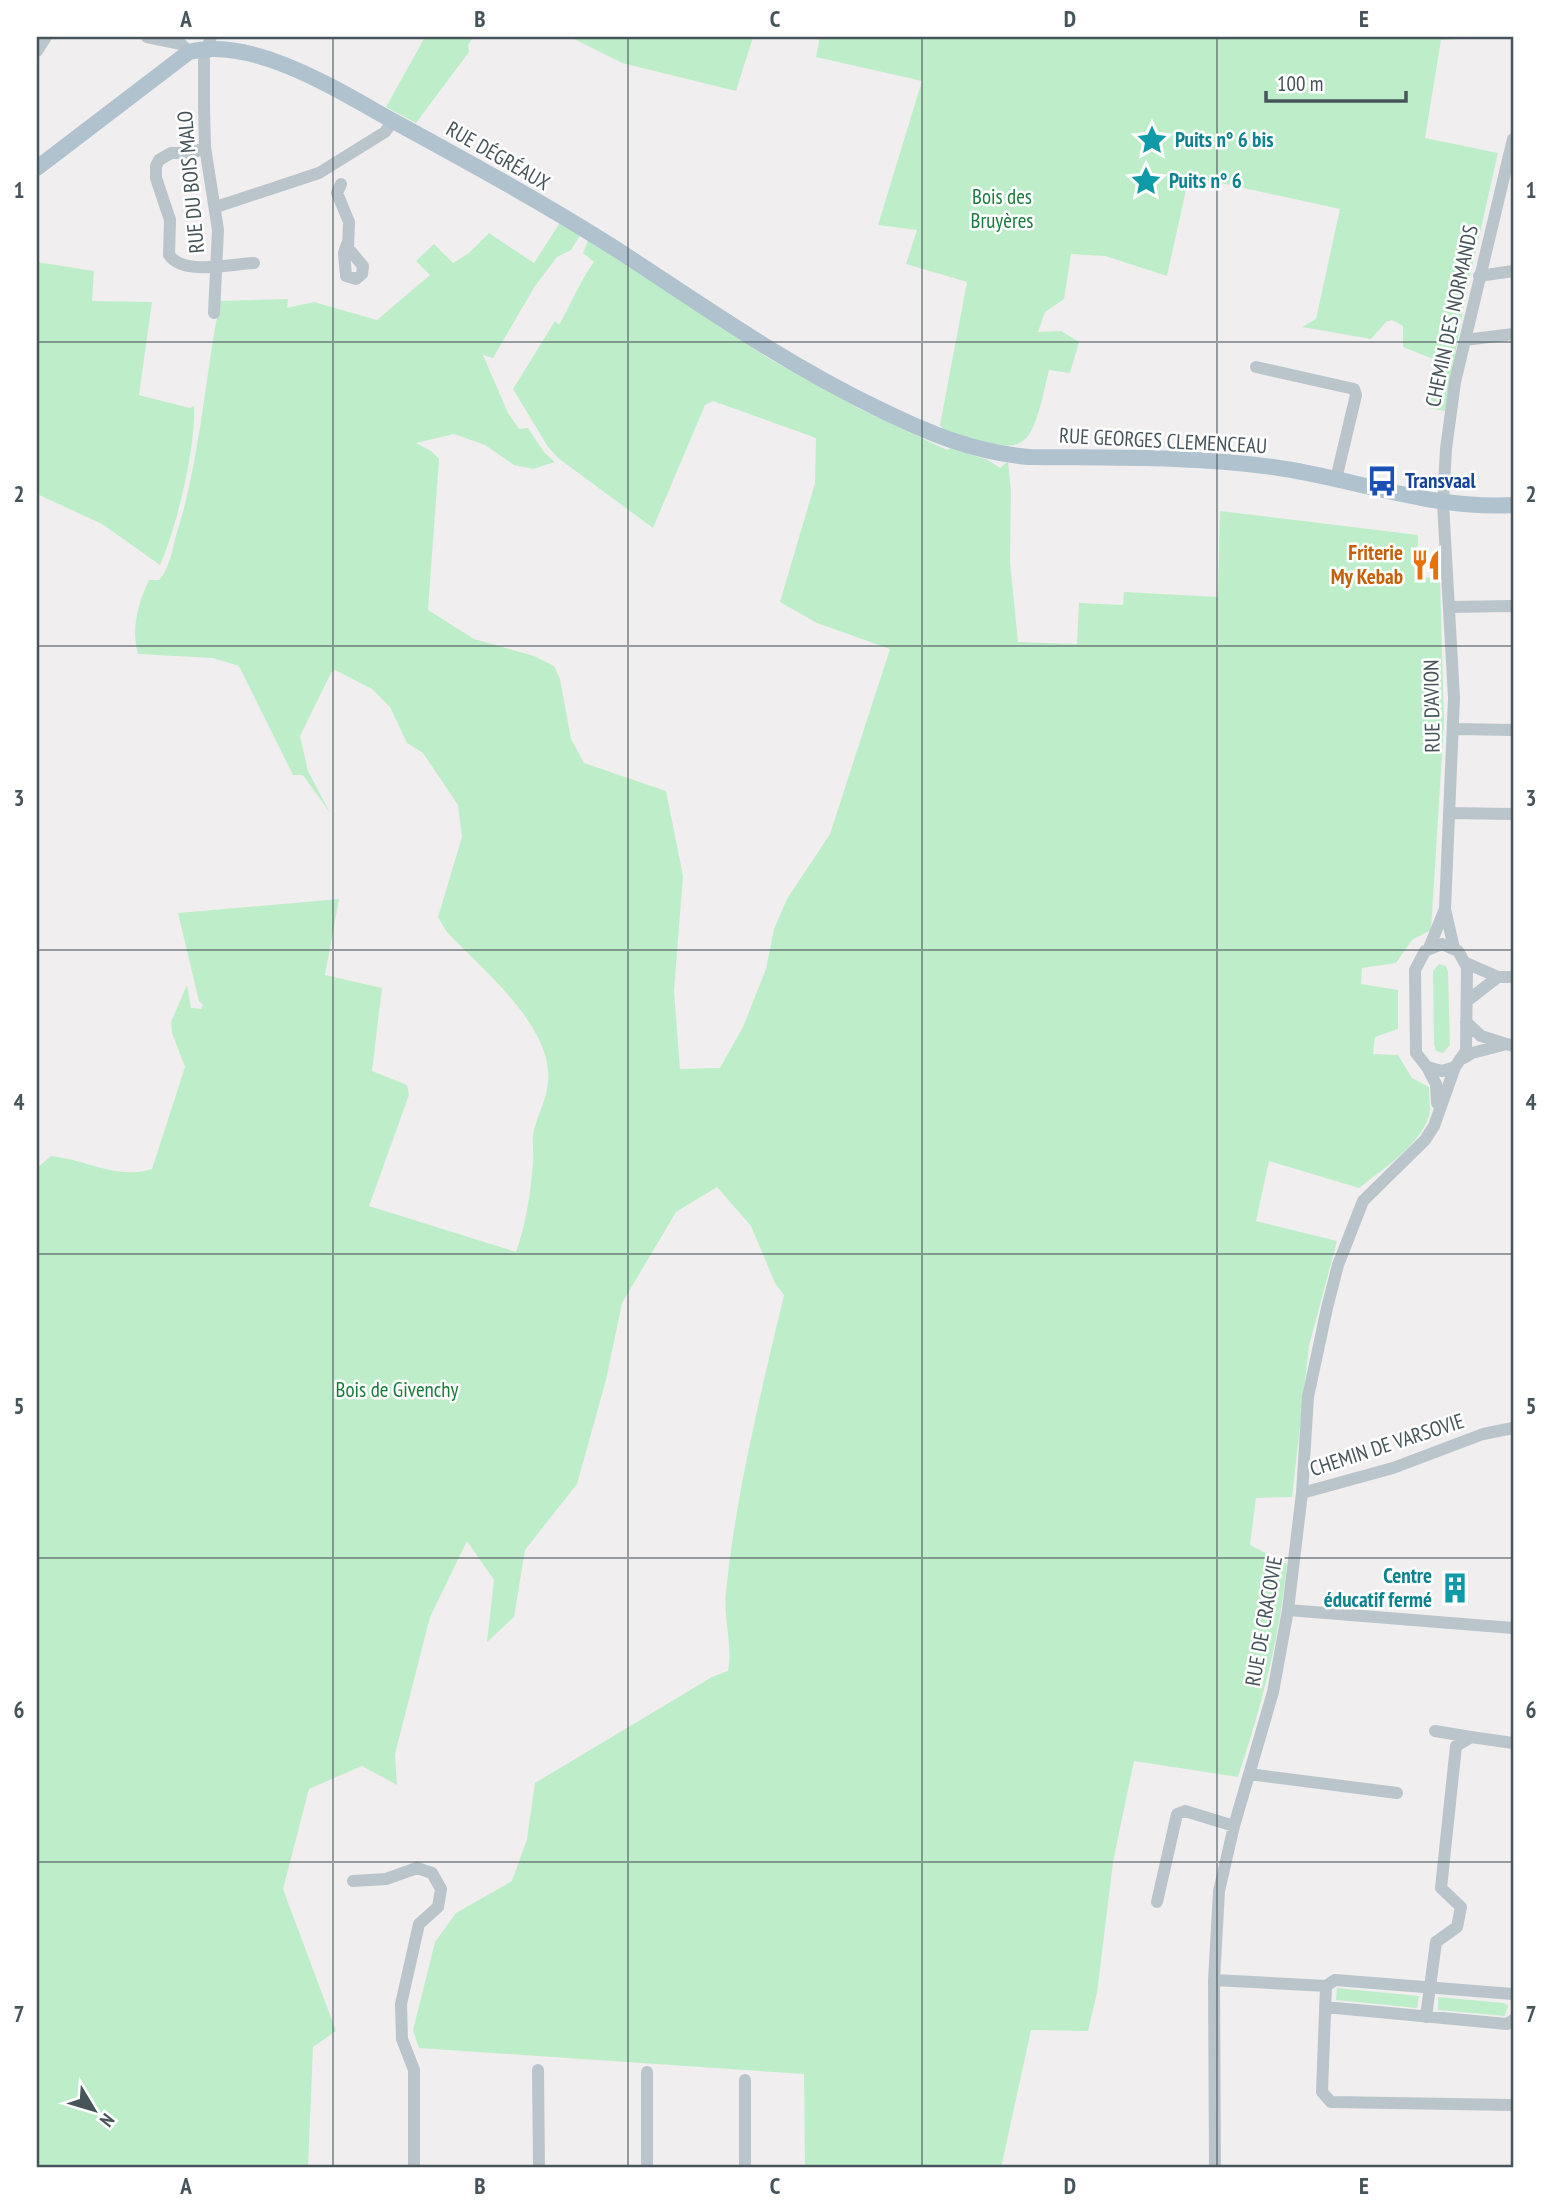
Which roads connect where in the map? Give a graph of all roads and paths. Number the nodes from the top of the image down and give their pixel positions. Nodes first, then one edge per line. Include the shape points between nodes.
1 (47, 37) edge
2 (147, 37) edge
3 (209, 43) edge
4 (37, 51) edge
5 (189, 52) junction
6 (393, 121) junction
7 (1513, 139) edge
8 (205, 147) junction
9 (1510, 163) edge
10 (37, 168) edge
11 (341, 184) dead end
12 (216, 207) junction
13 (347, 244) dead end
14 (254, 263) dead end
15 (216, 265) junction
16 (1513, 271) edge
17 (1479, 276) junction
18 (214, 313) dead end
19 (1513, 334) edge
20 (1465, 340) junction
21 (1256, 367) dead end
22 (935, 436) joint
23 (1336, 479) junction
24 (1443, 503) junction
25 (1513, 505) edge
26 (1513, 606) edge
27 (1449, 607) junction
28 (1454, 729) junction
29 (1513, 730) edge
30 (1450, 813) junction
31 (1513, 814) edge
32 (1445, 909) junction
33 (1429, 948) junction
34 (1454, 948) junction
35 (1466, 963) junction
36 (1498, 977) junction
37 (1513, 977) edge
38 (1467, 1001) junction
39 (1466, 1022) junction
40 (1511, 1045) edge
41 (1460, 1062) junction
42 (1427, 1067) junction
43 (1438, 1110) junction
44 (1513, 1428) edge
45 (1302, 1493) junction
46 (1288, 1610) junction
47 (1513, 1629) edge
48 (1435, 1731) dead end
49 (1471, 1737) junction
50 (1513, 1743) edge
51 (1250, 1774) junction
52 (1397, 1793) dead end
53 (1234, 1826) junction
54 (353, 1881) dead end
55 (1157, 1902) dead end
56 (1214, 1980) junction
57 (1326, 1986) junction
58 (1430, 1986) junction
59 (1513, 1994) edge
60 (1325, 2007) junction
61 (1426, 2017) junction
62 (1510, 2022) edge
63 (538, 2070) dead end
64 (647, 2072) dead end
65 (746, 2081) dead end
66 (1513, 2105) edge
67 (414, 2168) edge
68 (539, 2168) edge
69 (647, 2168) edge
70 (745, 2168) edge
71 (1216, 2168) edge

1 - 4 street
2 - 5 street via 181,44
3 - 5 main road, RUE DÉGRÉAUX
3 - 6 main road, RUE DÉGRÉAUX via 291,69
3 - 8 street, RUE DU BOIS MALO
5 - 10 main road, RUE DÉGRÉAUX
6 - 12 street via 385,132 319,173
6 - 22 main road, RUE DÉGRÉAUX via 591,234 778,356
7 - 9 street, CHEMIN DES NORMANDS
8 - 12 street, RUE DU BOIS MALO
8 - 15 street via 164,156 155,171 168,212 169,255 185,266
9 - 17 street, CHEMIN DES NORMANDS
11 - 13 street via 337,193 349,222
12 - 15 street, RUE DU BOIS MALO
14 - 15 street
15 - 18 street, RUE DU BOIS MALO
16 - 17 street
17 - 20 street, CHEMIN DES NORMANDS
19 - 20 street
20 - 24 street, CHEMIN DES NORMANDS via 1447,429
21 - 23 street via 1354,389
22 - 23 main road, RUE GEORGES CLEMENCEAU via 1003,454 1233,463
23 - 24 main road, RUE GEORGES CLEMENCEAU
24 - 25 main road, RUE GEORGES CLEMENCEAU
24 - 27 street, RUE D'AVION
26 - 27 street
27 - 28 street, RUE D'AVION
28 - 29 street
28 - 30 street, RUE D'AVION
30 - 31 street
30 - 32 street, RUE D'AVION
32 - 33 street, RUE D'AVION
32 - 34 street, RUE D'AVION
33 - 34 street via 1442,944
33 - 42 street, RUE D'AVION via 1415,970 1416,1053
34 - 35 street
35 - 36 street
35 - 38 street, RUE DE CRACOVIE
36 - 37 street
36 - 38 street
38 - 39 street, RUE DE CRACOVIE
39 - 40 street via 1481,1035
39 - 41 street, RUE DE CRACOVIE
40 - 41 street via 1472,1053
41 - 42 street via 1442,1071
41 - 43 street, RUE DE CRACOVIE
42 - 43 street via 1436,1084
43 - 45 street, RUE DE CRACOVIE via 1425,1140 1371,1190 1356,1215 1338,1265 1308,1397
44 - 45 street, CHEMIN DE VARSOVIE
45 - 46 street, RUE DE CRACOVIE
46 - 47 street
46 - 51 street, RUE DE CRACOVIE via 1273,1692
48 - 49 street
49 - 50 street
49 - 58 street via 1456,1746 1441,1888 1461,1907 1457,1927 1436,1942
51 - 52 street
51 - 53 street, RUE DE CRACOVIE
53 - 55 street via 1185,1811 1177,1814
53 - 56 street, RUE DE CRACOVIE via 1219,1891
54 - 67 street via 386,1879 416,1868 432,1873 441,1889 438,1907 419,1924 401,2004 402,2039 414,2070
56 - 57 street
56 - 71 street, RUE DE CRACOVIE
57 - 58 street via 1335,1980
57 - 60 street
58 - 59 street
58 - 61 street
60 - 61 street
60 - 66 street via 1322,2092 1331,2102
61 - 62 street
63 - 68 street
64 - 69 street
65 - 70 street

